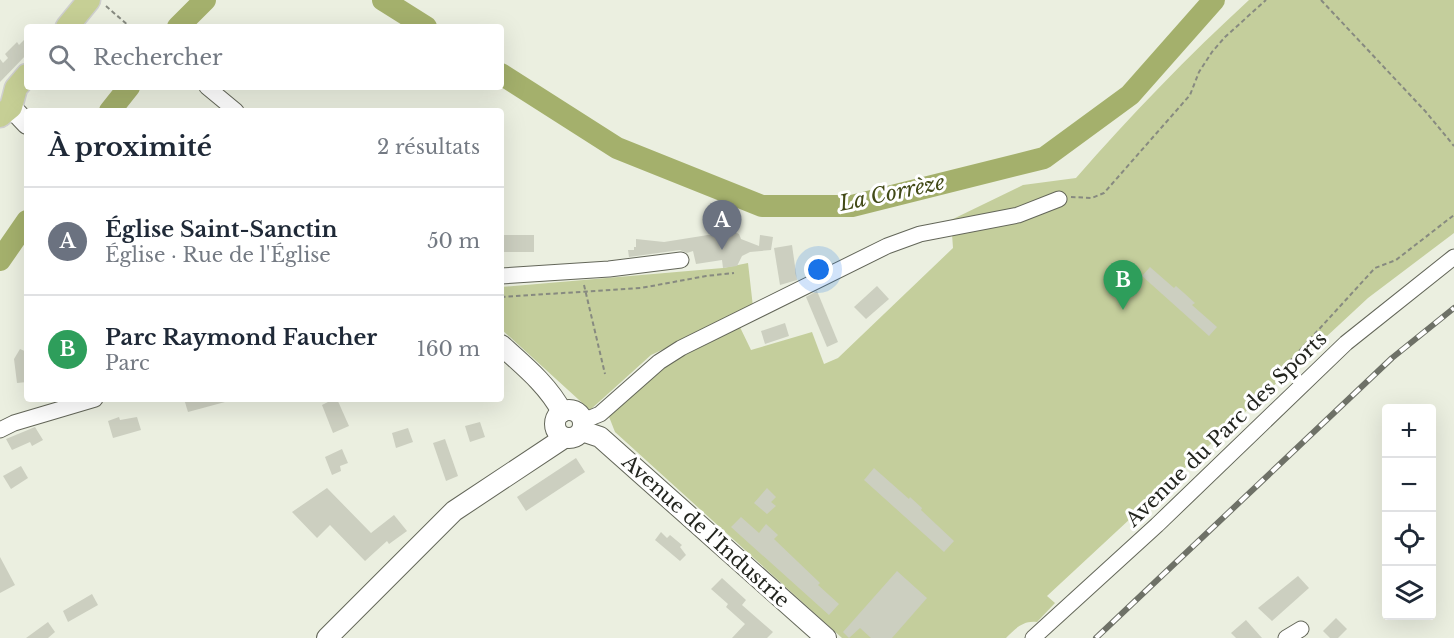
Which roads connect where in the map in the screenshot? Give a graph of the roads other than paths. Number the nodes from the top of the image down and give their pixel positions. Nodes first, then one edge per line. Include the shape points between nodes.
1 (89, 0) edge
2 (69, 24) edge
3 (24, 79) edge
4 (211, 90) edge
5 (233, 108) edge
6 (5, 112) edge
7 (24, 122) edge
8 (1059, 199) road end
9 (1454, 256) edge
10 (681, 260) dead end
11 (504, 276) edge
12 (504, 348) edge
13 (82, 402) edge
14 (0, 430) edge
15 (576, 430) junction
16 (1302, 629) dead end
17 (327, 638) edge
18 (826, 638) edge
19 (1033, 638) edge
20 (1286, 638) edge

1 - 2 main road
3 - 6 main road
4 - 5 street
6 - 7 main road
8 - 15 street via 1018,215 920,234 784,295 659,362
9 - 19 street, Avenue du Parc des Sports via 1346,344
10 - 11 street
12 - 15 main road, Avenue de l'Industrie via 555,398 562,412 574,411
13 - 14 street
15 - 17 main road via 454,510
15 - 18 main road, Avenue de l'Industrie via 600,437
16 - 20 street

